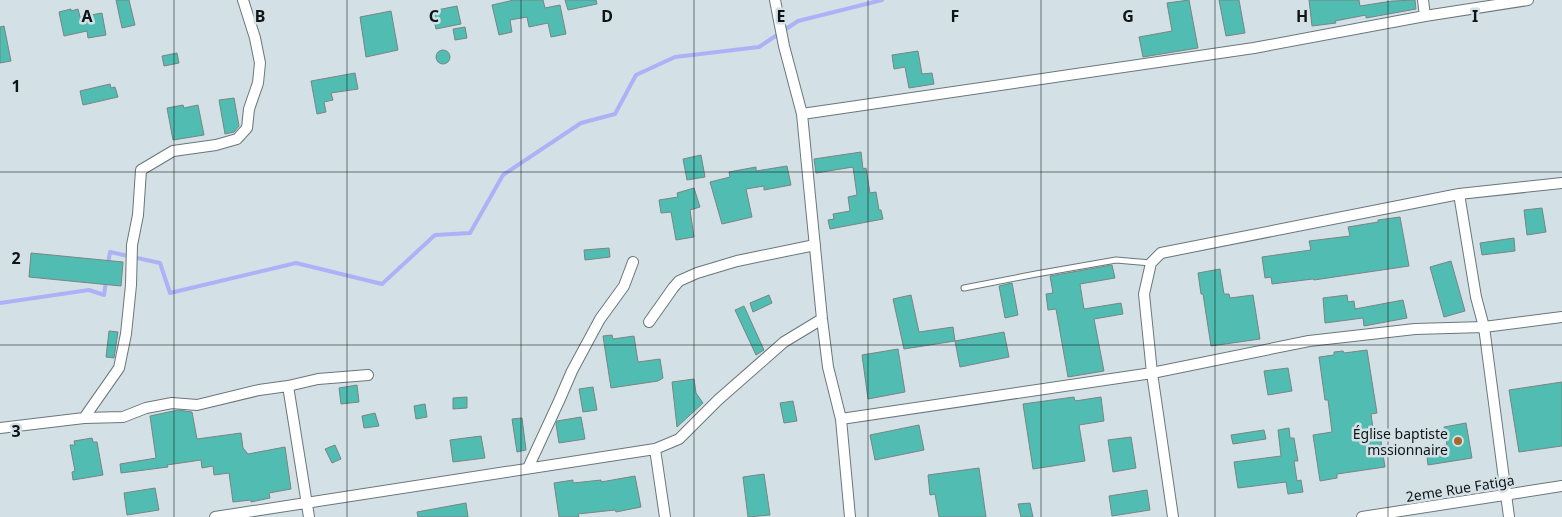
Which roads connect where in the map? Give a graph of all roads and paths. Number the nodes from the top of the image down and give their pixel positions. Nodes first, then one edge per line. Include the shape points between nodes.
1 (243, 0) edge
2 (775, 0) edge
3 (1423, 0) edge
4 (1528, 0) edge
5 (1425, 16) junction
6 (802, 114) junction
7 (1562, 182) edge
8 (1459, 194) junction
9 (815, 246) junction
10 (633, 262) dead end
11 (1151, 263) junction
12 (964, 288) dead end
13 (1562, 317) edge
14 (822, 319) junction
15 (648, 322) dead end
16 (1484, 327) junction
17 (1152, 373) junction
18 (368, 375) dead end
19 (288, 386) junction
20 (84, 418) junction
21 (841, 419) junction
22 (0, 428) edge
23 (654, 449) junction
24 (528, 468) junction
25 (1562, 486) edge
26 (1506, 495) junction
27 (307, 502) junction
28 (215, 517) edge
29 (309, 517) edge
30 (665, 517) edge
31 (850, 517) edge
32 (1173, 517) edge
33 (1362, 517) edge
34 (1509, 517) edge

1 - 20 street via 256,38 260,63 247,128 237,138 223,143 173,151 141,170 126,334 118,368
2 - 6 street
3 - 5 street
4 - 5 street
5 - 6 street via 1254,48
6 - 9 street
7 - 8 street
8 - 11 street via 1178,249 1161,253
8 - 16 street
9 - 14 street
9 - 15 street via 737,261 697,273 673,288
10 - 24 street via 624,286 600,320 572,371
11 - 12 lane via 1116,260
11 - 17 street via 1144,294
13 - 16 street
14 - 21 street via 828,367
14 - 23 street via 784,342 679,439
16 - 17 street via 1415,329 1309,341
16 - 26 street
17 - 21 street
17 - 32 street
18 - 19 street via 318,379
19 - 20 street via 197,405 146,408 124,417
19 - 27 street
20 - 22 street
21 - 31 street
23 - 24 street
23 - 30 street
24 - 27 street
25 - 26 street, 2eme Rue Fatiga
26 - 33 street, 2eme Rue Fatiga
26 - 34 street
27 - 28 street
27 - 29 street

